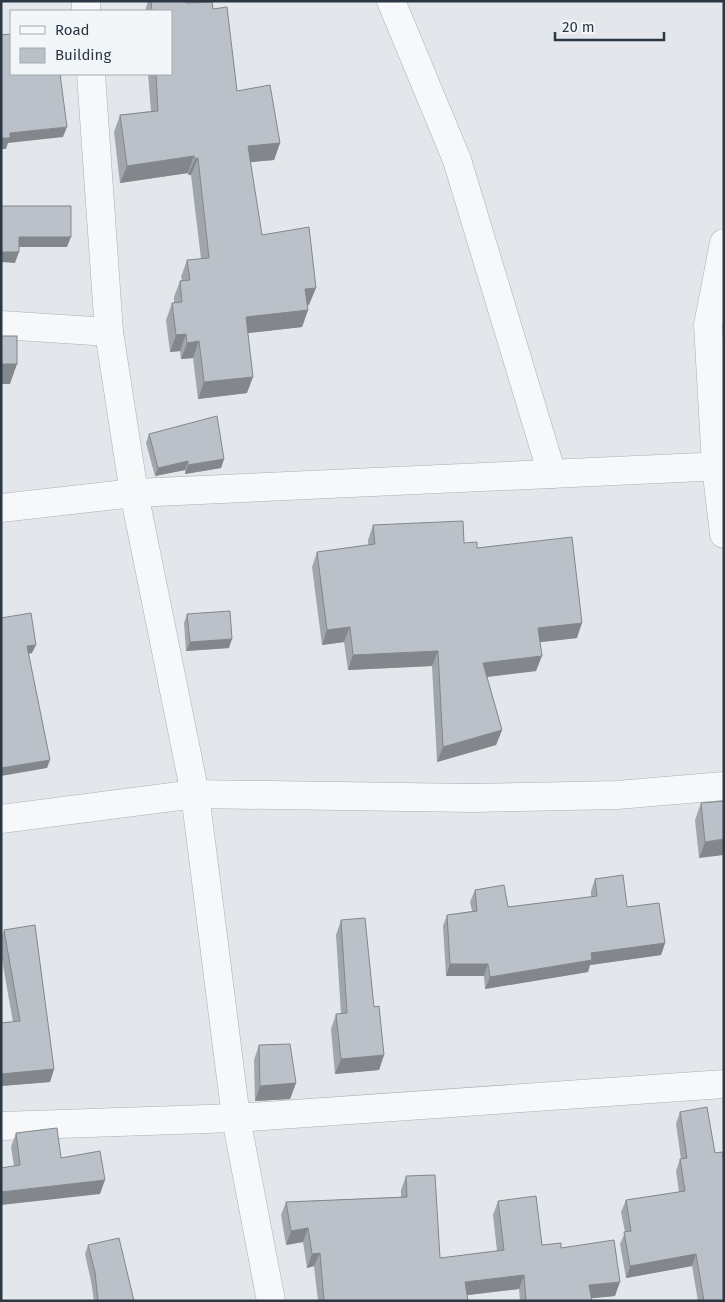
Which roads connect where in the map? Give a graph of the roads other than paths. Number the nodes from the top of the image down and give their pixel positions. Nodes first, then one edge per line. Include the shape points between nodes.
1 (391, 1) edge
2 (91, 75) edge
3 (724, 243) edge
4 (1, 325) edge
5 (109, 332) junction
6 (720, 466) edge
7 (552, 474) junction
8 (134, 493) junction
9 (1, 508) edge
10 (724, 534) edge
11 (724, 786) edge
12 (194, 794) junction
13 (1, 819) edge
14 (724, 1084) edge
15 (236, 1118) junction
16 (1, 1126) edge
17 (271, 1301) edge

1 - 7 street via 457,160
2 - 5 street
3 - 6 street via 708,325
4 - 5 street
5 - 8 street
6 - 7 street
6 - 10 street
7 - 8 street
8 - 9 street
8 - 12 street
11 - 12 street via 617,795 472,798
12 - 13 street
12 - 15 street
14 - 15 street
15 - 16 street
15 - 17 street

